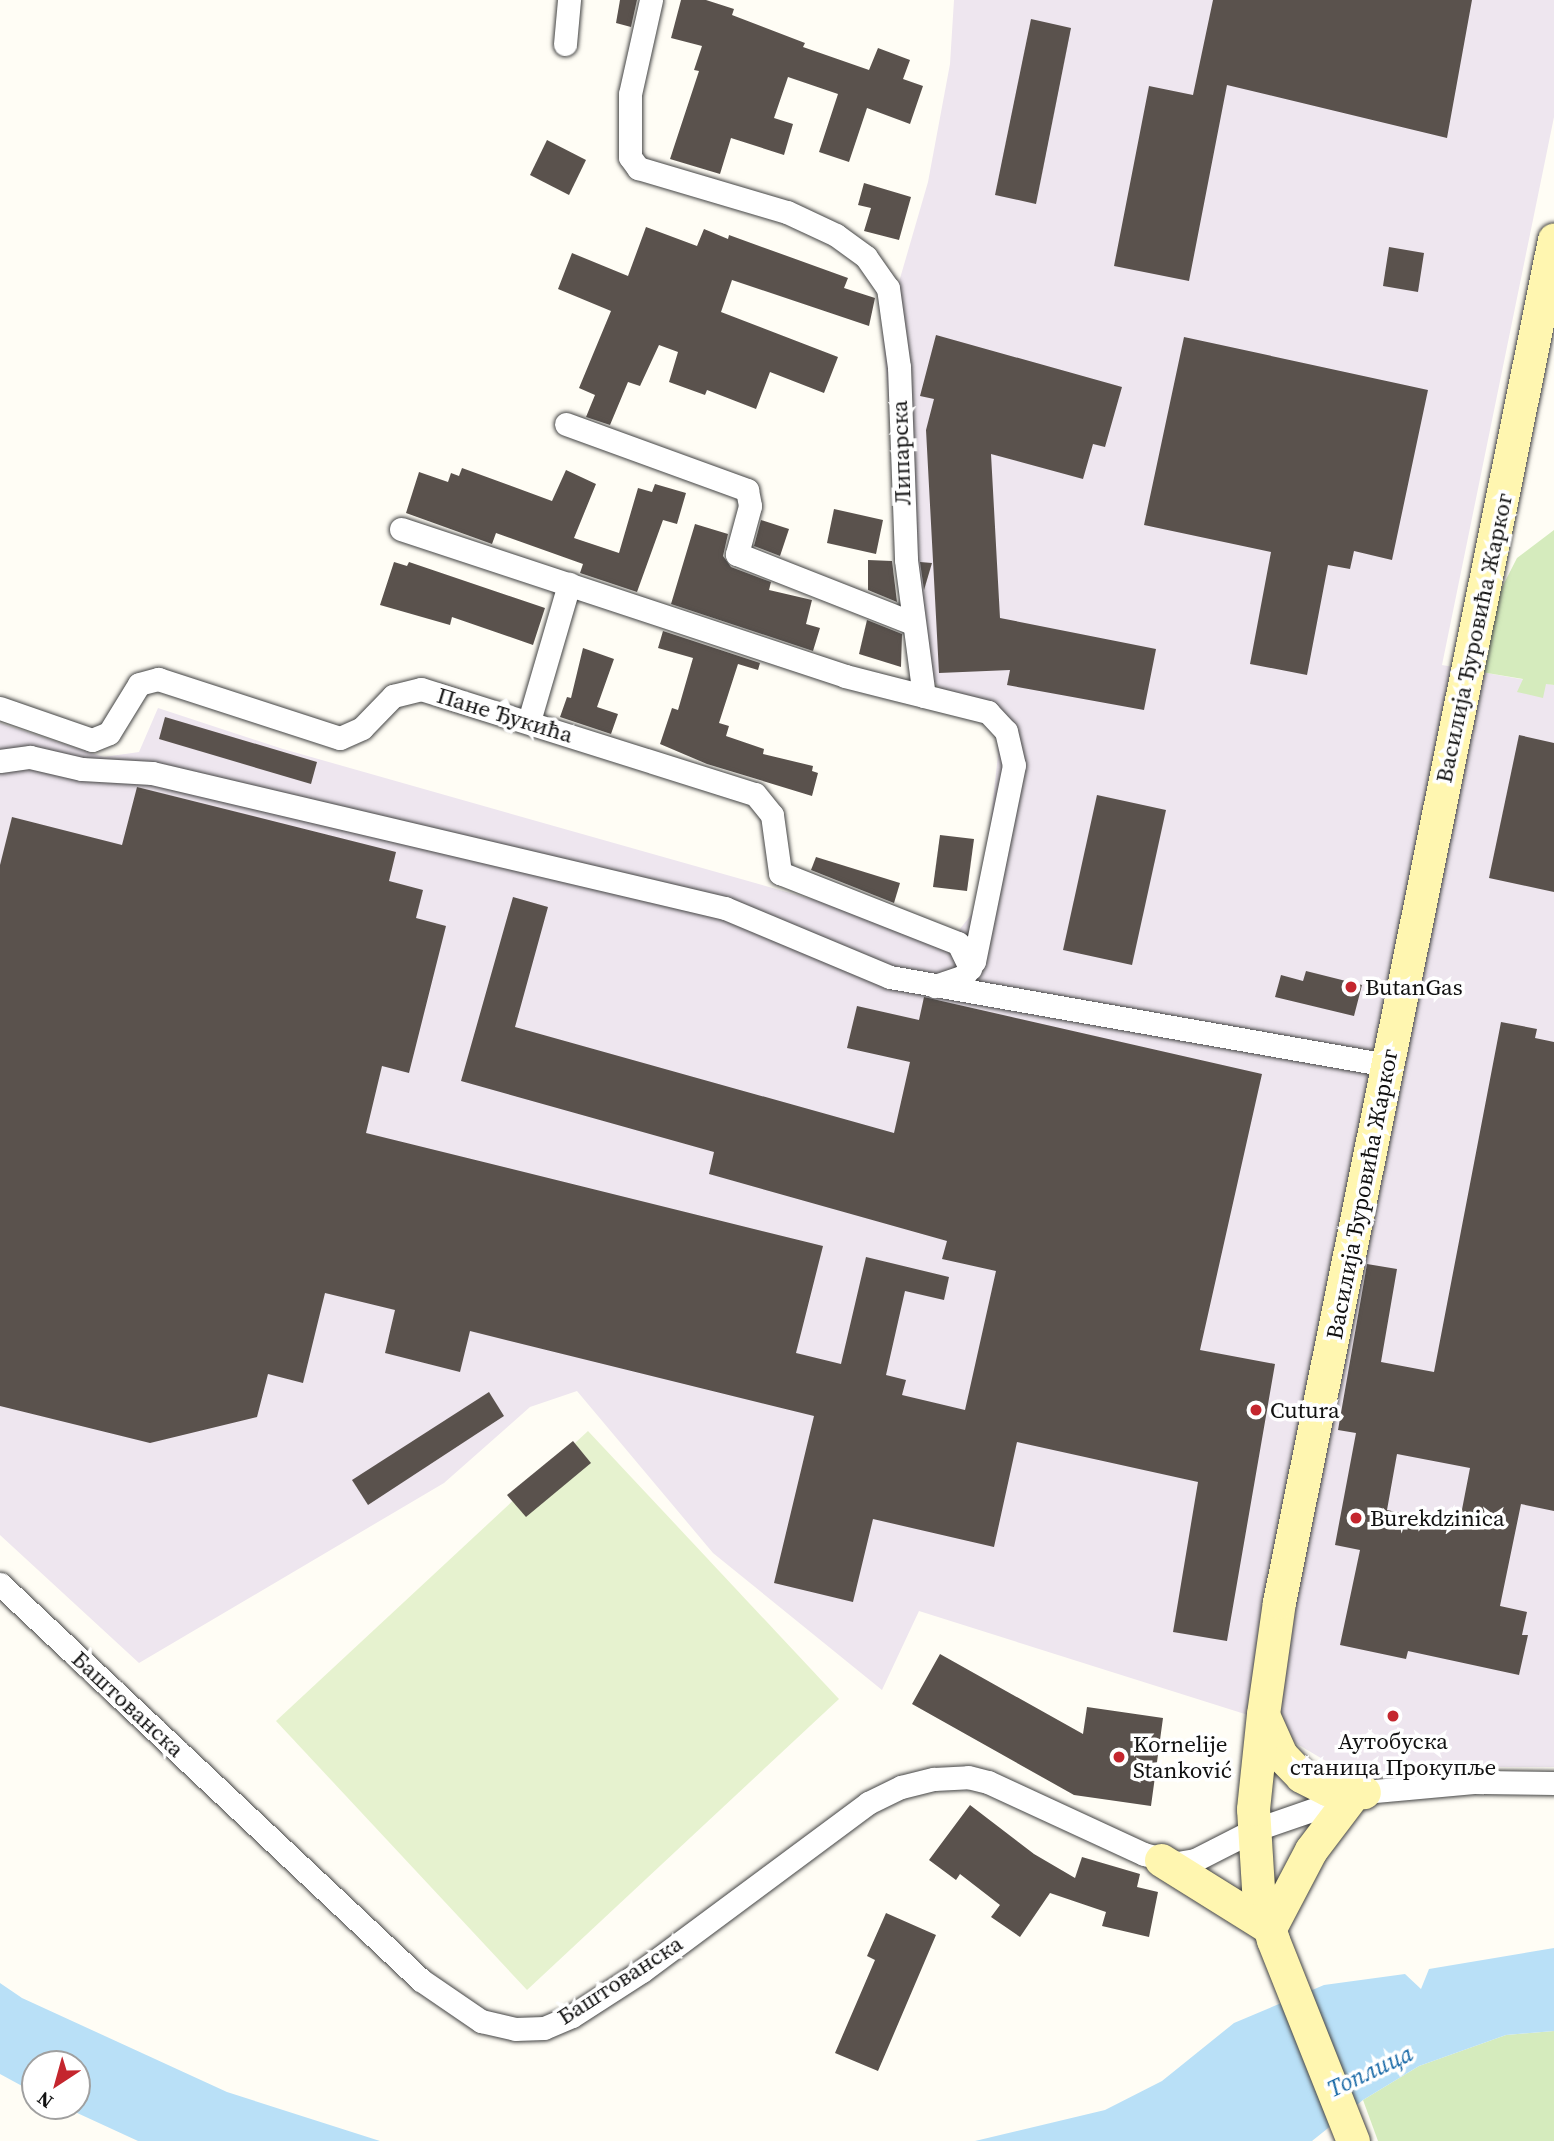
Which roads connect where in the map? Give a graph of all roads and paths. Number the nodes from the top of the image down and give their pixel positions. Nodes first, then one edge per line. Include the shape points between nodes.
1 (569, 0) edge
2 (651, 0) edge
3 (565, 44) dead end
4 (1554, 239) edge
5 (566, 424) dead end
6 (401, 529) dead end
7 (569, 583) junction
8 (912, 623) junction
9 (924, 696) junction
10 (0, 708) edge
11 (528, 721) junction
12 (0, 761) edge
13 (970, 968) junction
14 (932, 986) junction
15 (1387, 1065) junction
16 (0, 1584) edge
17 (1263, 1714) junction
18 (1554, 1783) edge
19 (1357, 1796) junction
20 (1254, 1830) junction
21 (1161, 1860) junction
22 (1271, 1934) junction
23 (1353, 2141) edge

1 - 3 street
2 - 8 street, Липарска via 630,94 630,157 638,168 788,212 836,235 866,257 888,288 899,367
4 - 15 main road, Василија Ђуровића Жарког
5 - 8 street via 747,490 749,515 737,554
6 - 7 street
7 - 9 street via 832,672
7 - 11 street
8 - 9 street, Липарска via 923,664
9 - 13 street via 988,712 1006,731 1013,753
10 - 11 street, Пане Ђукића via 92,740 109,733 139,684 158,679 328,737 351,735 406,690 421,689
11 - 13 street, Пане Ђукића via 755,794 772,815 780,873 958,943
12 - 14 street via 22,757 82,769 152,773 725,908 890,977
13 - 14 street via 954,981
14 - 15 street
15 - 17 main road, Василија Ђуровића Жарког via 1279,1602
16 - 21 street, Баштованска via 407,1968 458,2009 497,2026 544,2028 572,2016 642,1971 868,1803 912,1784 953,1777 988,1782
17 - 19 main road via 1281,1755 1301,1776
17 - 20 main road, Василија Ђуровића Жарког
18 - 19 street, Баштованска via 1474,1782
19 - 20 street, Баштованска
19 - 22 main road via 1311,1850
20 - 21 street, Баштованска via 1195,1860
20 - 22 main road, Василија Ђуровића Жарког via 1258,1888
21 - 22 main road
22 - 23 main road, Василија Ђуровића Жарког

